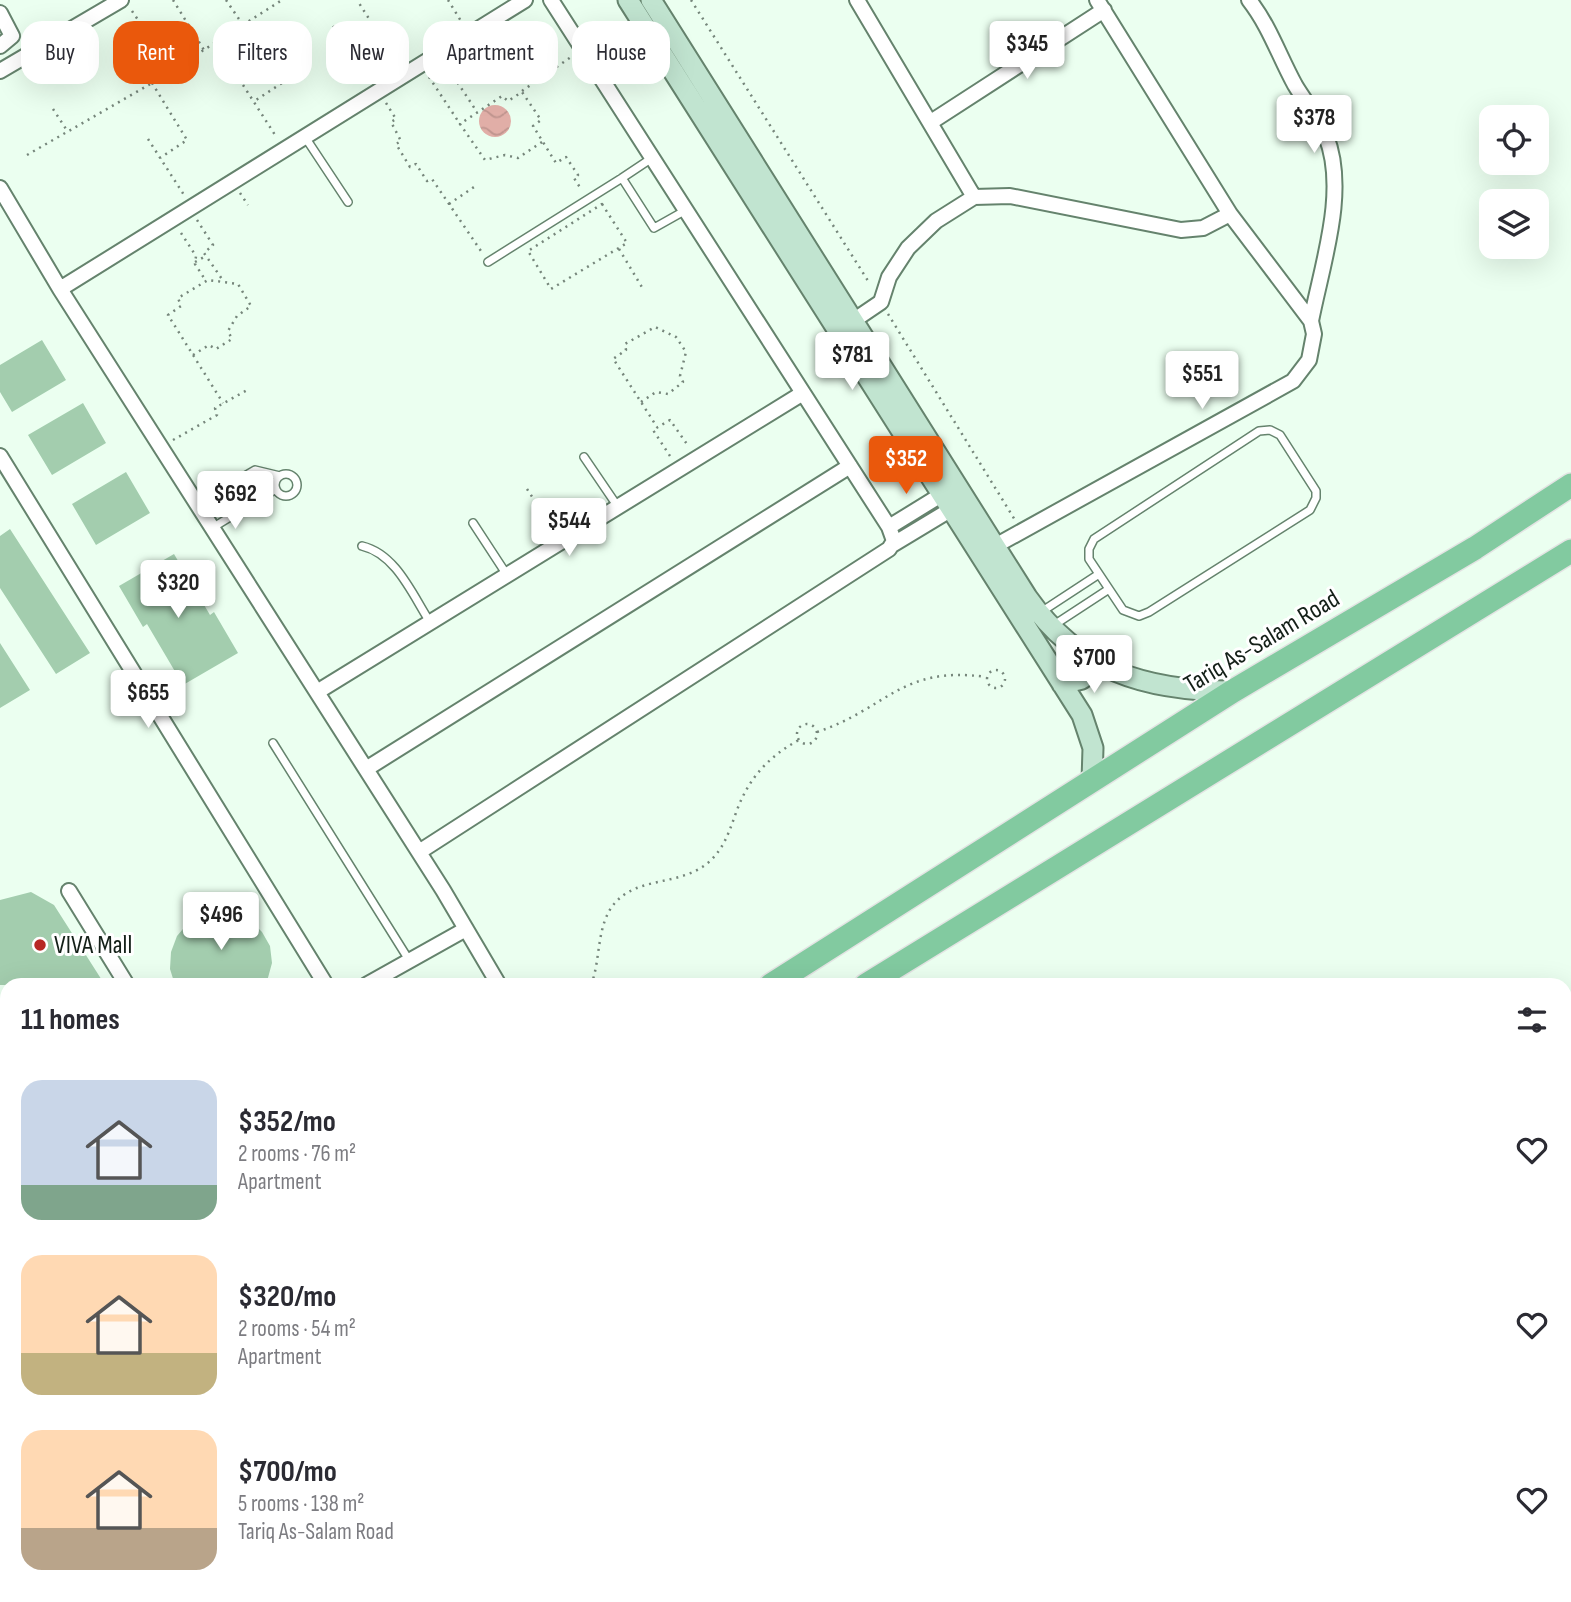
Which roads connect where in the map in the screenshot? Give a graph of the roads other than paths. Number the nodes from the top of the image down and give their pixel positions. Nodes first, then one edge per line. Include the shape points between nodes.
1 (525, 0) edge
2 (551, 0) edge
3 (628, 0) edge
4 (651, 0) edge
5 (857, 0) edge
6 (1249, 0) edge
7 (126, 5) edge
8 (1101, 5) edge
9 (0, 13) edge
10 (0, 46) edge
11 (0, 71) edge
12 (931, 122) junction
13 (305, 137) junction
14 (652, 158) junction
15 (622, 178) junction
16 (0, 188) edge
17 (974, 197) junction
18 (348, 202) dead end
19 (686, 210) junction
20 (1230, 214) junction
21 (488, 262) road end
22 (60, 289) junction
23 (853, 321) junction
24 (1311, 321) junction
25 (803, 393) junction
26 (0, 456) edge
27 (584, 457) dead end
28 (850, 466) junction
29 (280, 476) junction
30 (1571, 485) edge
31 (276, 489) junction
32 (946, 502) junction
33 (197, 503) junction
34 (618, 507) junction
35 (473, 523) dead end
36 (890, 527) junction
37 (212, 528) junction
38 (892, 545) junction
39 (362, 546) dead end
40 (987, 550) junction
41 (1571, 551) edge
42 (1099, 574) junction
43 (507, 575) junction
44 (1110, 589) junction
45 (1044, 620) junction
46 (430, 623) junction
47 (1092, 661) junction
48 (1062, 684) junction
49 (1233, 691) junction
50 (317, 692) junction
51 (273, 743) dead end
52 (366, 769) junction
53 (1092, 781) junction
54 (419, 852) junction
55 (69, 891) dead end
56 (466, 929) junction
57 (409, 960) junction
58 (123, 978) edge
59 (322, 978) edge
60 (378, 978) edge
61 (495, 978) edge
62 (782, 978) edge
63 (877, 978) edge

1 - 13 street
2 - 14 street
3 - 32 street
4 - 23 street
5 - 12 street
6 - 24 street via 1275,38 1333,155 1337,178
7 - 11 street
8 - 12 street
8 - 20 street
9 - 10 street via 12,37
12 - 17 street
13 - 18 lane
13 - 22 street
14 - 15 lane
14 - 19 street
15 - 19 lane via 655,229
15 - 21 lane
16 - 22 street
17 - 20 street via 1010,196 1181,230 1203,228
17 - 23 street via 908,248 889,276 881,302
19 - 25 street
20 - 24 street
22 - 33 street
23 - 40 street
24 - 40 street via 1310,360 1293,381
25 - 28 street
25 - 34 street
26 - 59 street
27 - 34 lane
28 - 36 street
28 - 52 street
29 - 31 lane
29 - 31 lane via 292,476 296,491 285,496
29 - 33 lane via 255,470
30 - 49 main road, Tariq As-Salam Road via 1475,548
31 - 37 lane
32 - 36 street
32 - 38 street
32 - 40 street
33 - 37 street
34 - 43 street
35 - 43 lane
36 - 38 street
37 - 50 street
38 - 54 street
39 - 46 lane via 373,548 392,563
40 - 45 street
40 - 48 street
41 - 63 main road
42 - 44 lane
42 - 44 lane via 1088,554 1094,539 1259,431 1280,435 1316,491 1310,510 1139,616 1128,613
42 - 45 lane
43 - 46 street
44 - 45 lane
45 - 47 street
46 - 50 street
47 - 48 street via 1083,679
47 - 49 street via 1146,684
48 - 53 street via 1089,731
49 - 53 main road, Tariq As-Salam Road
50 - 52 street
51 - 57 lane
52 - 54 street
53 - 62 main road, Tariq As-Salam Road
54 - 56 street
55 - 58 street
56 - 57 street
56 - 61 street
57 - 60 street

